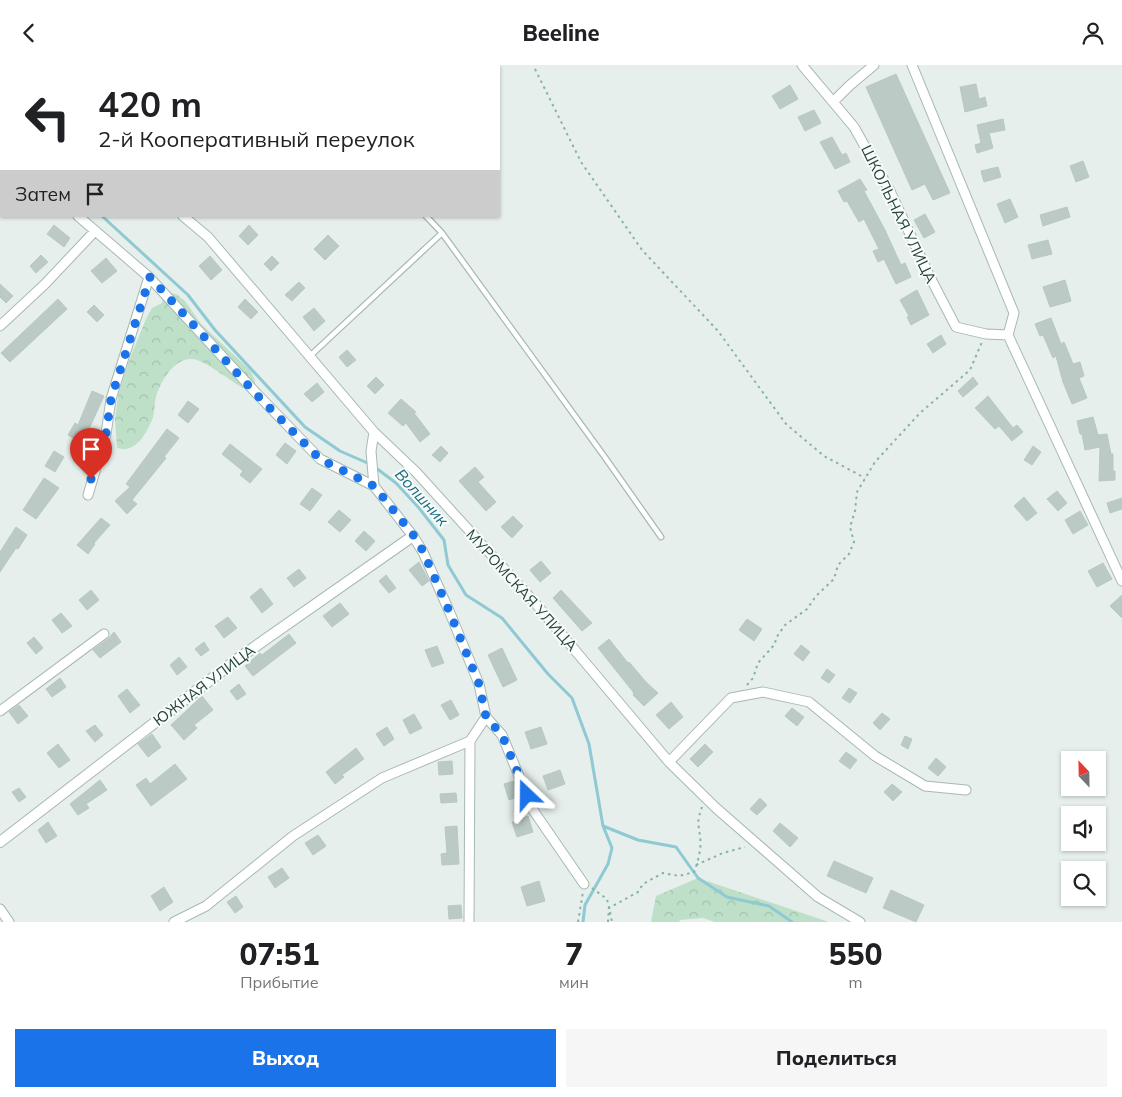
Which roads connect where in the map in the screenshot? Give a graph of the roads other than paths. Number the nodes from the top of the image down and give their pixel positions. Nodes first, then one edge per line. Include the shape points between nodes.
1 (802, 65) edge
2 (874, 65) edge
3 (912, 65) edge
4 (834, 101) junction
5 (79, 217) edge
6 (184, 217) edge
7 (427, 217) edge
8 (95, 231) junction
9 (442, 233) junction
10 (150, 277) junction
11 (0, 325) edge
12 (1008, 335) junction
13 (310, 356) junction
14 (374, 432) junction
15 (374, 486) junction
16 (88, 495) dead end
17 (414, 536) junction
18 (661, 537) dead end
19 (1122, 581) edge
20 (104, 634) dead end
21 (0, 711) edge
22 (486, 717) junction
23 (470, 741) junction
24 (669, 762) junction
25 (966, 791) dead end
26 (0, 842) edge
27 (584, 884) road end
28 (0, 909) edge
29 (9, 922) edge
30 (174, 922) edge
31 (469, 922) edge
32 (860, 922) edge

1 - 4 street, ШКОЛЬНАЯ УЛИЦА
2 - 4 street
3 - 12 street via 1014,313
4 - 12 street, ШКОЛЬНАЯ УЛИЦА via 854,127 890,191 956,327
5 - 8 street
6 - 13 street, МУРОМСКАЯ УЛИЦА via 208,237
7 - 9 lane
8 - 10 street
8 - 11 street via 45,284
9 - 13 lane
9 - 18 lane
10 - 15 street via 320,459
10 - 16 street via 113,391 106,434
12 - 19 street
13 - 14 street, МУРОМСКАЯ УЛИЦА
14 - 15 street via 371,451
14 - 24 street, МУРОМСКАЯ УЛИЦА via 416,472 536,604
15 - 17 street
17 - 22 street via 475,675
17 - 26 street, ЮЖНАЯ УЛИЦА via 236,660
20 - 21 street
22 - 23 street
22 - 27 street via 502,735 533,810
23 - 30 street via 382,778 293,835 206,906
23 - 31 street
24 - 25 street via 731,698 763,691 809,702 875,756 925,786
24 - 32 street, МУРОМСКАЯ УЛИЦА via 818,897
28 - 29 street

